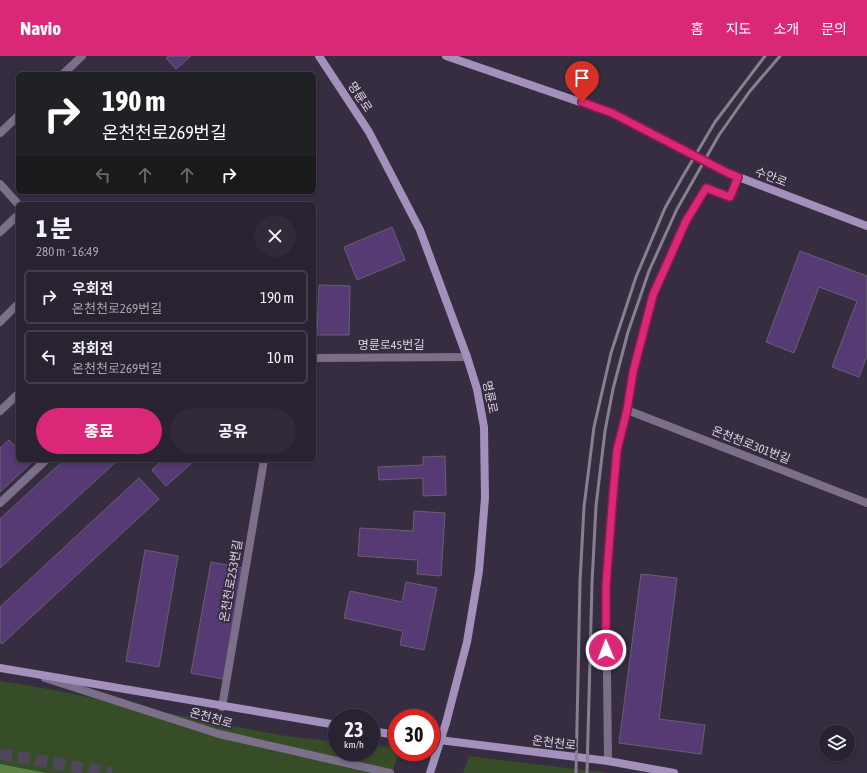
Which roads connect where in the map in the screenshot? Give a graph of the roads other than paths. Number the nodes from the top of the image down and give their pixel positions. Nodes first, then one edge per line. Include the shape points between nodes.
1 (82, 56) edge
2 (319, 56) edge
3 (446, 56) edge
4 (65, 72) edge
5 (16, 118) edge
6 (0, 133) edge
7 (738, 177) junction
8 (0, 184) edge
9 (16, 202) edge
10 (16, 218) edge
11 (867, 226) edge
12 (0, 232) edge
13 (16, 306) edge
14 (0, 322) edge
15 (467, 357) junction
16 (316, 358) edge
17 (16, 396) edge
18 (627, 410) junction
19 (0, 411) edge
20 (44, 462) edge
21 (264, 462) edge
22 (0, 503) edge
23 (867, 503) edge
24 (0, 668) edge
25 (29, 673) junction
26 (222, 707) junction
27 (328, 724) edge
28 (440, 740) edge
29 (608, 761) junction
30 (390, 773) edge
31 (430, 773) edge
32 (674, 773) edge

1 - 4 street
2 - 15 main road, 명륜로 via 369,132 417,224
3 - 7 main road, 수안로 via 612,113
5 - 6 street
7 - 11 main road, 수안로
7 - 18 street via 730,197 706,188 686,221 653,295 633,372
8 - 9 street
10 - 12 street
13 - 14 street
15 - 16 street, 명륜로45번길
15 - 31 main road, 명륜로, bridge via 477,389 484,427 485,498 478,578 467,642
17 - 19 street
18 - 23 street, 온천천로301번길
18 - 29 street via 617,450 606,586
20 - 22 street
21 - 26 street, 온천천로253번길
24 - 25 main road, 온천천로
25 - 26 main road, 온천천로
25 - 30 street, 온천천로 via 218,734
26 - 27 main road, 온천천로
28 - 29 main road, 온천천로
29 - 32 main road, 온천천로

